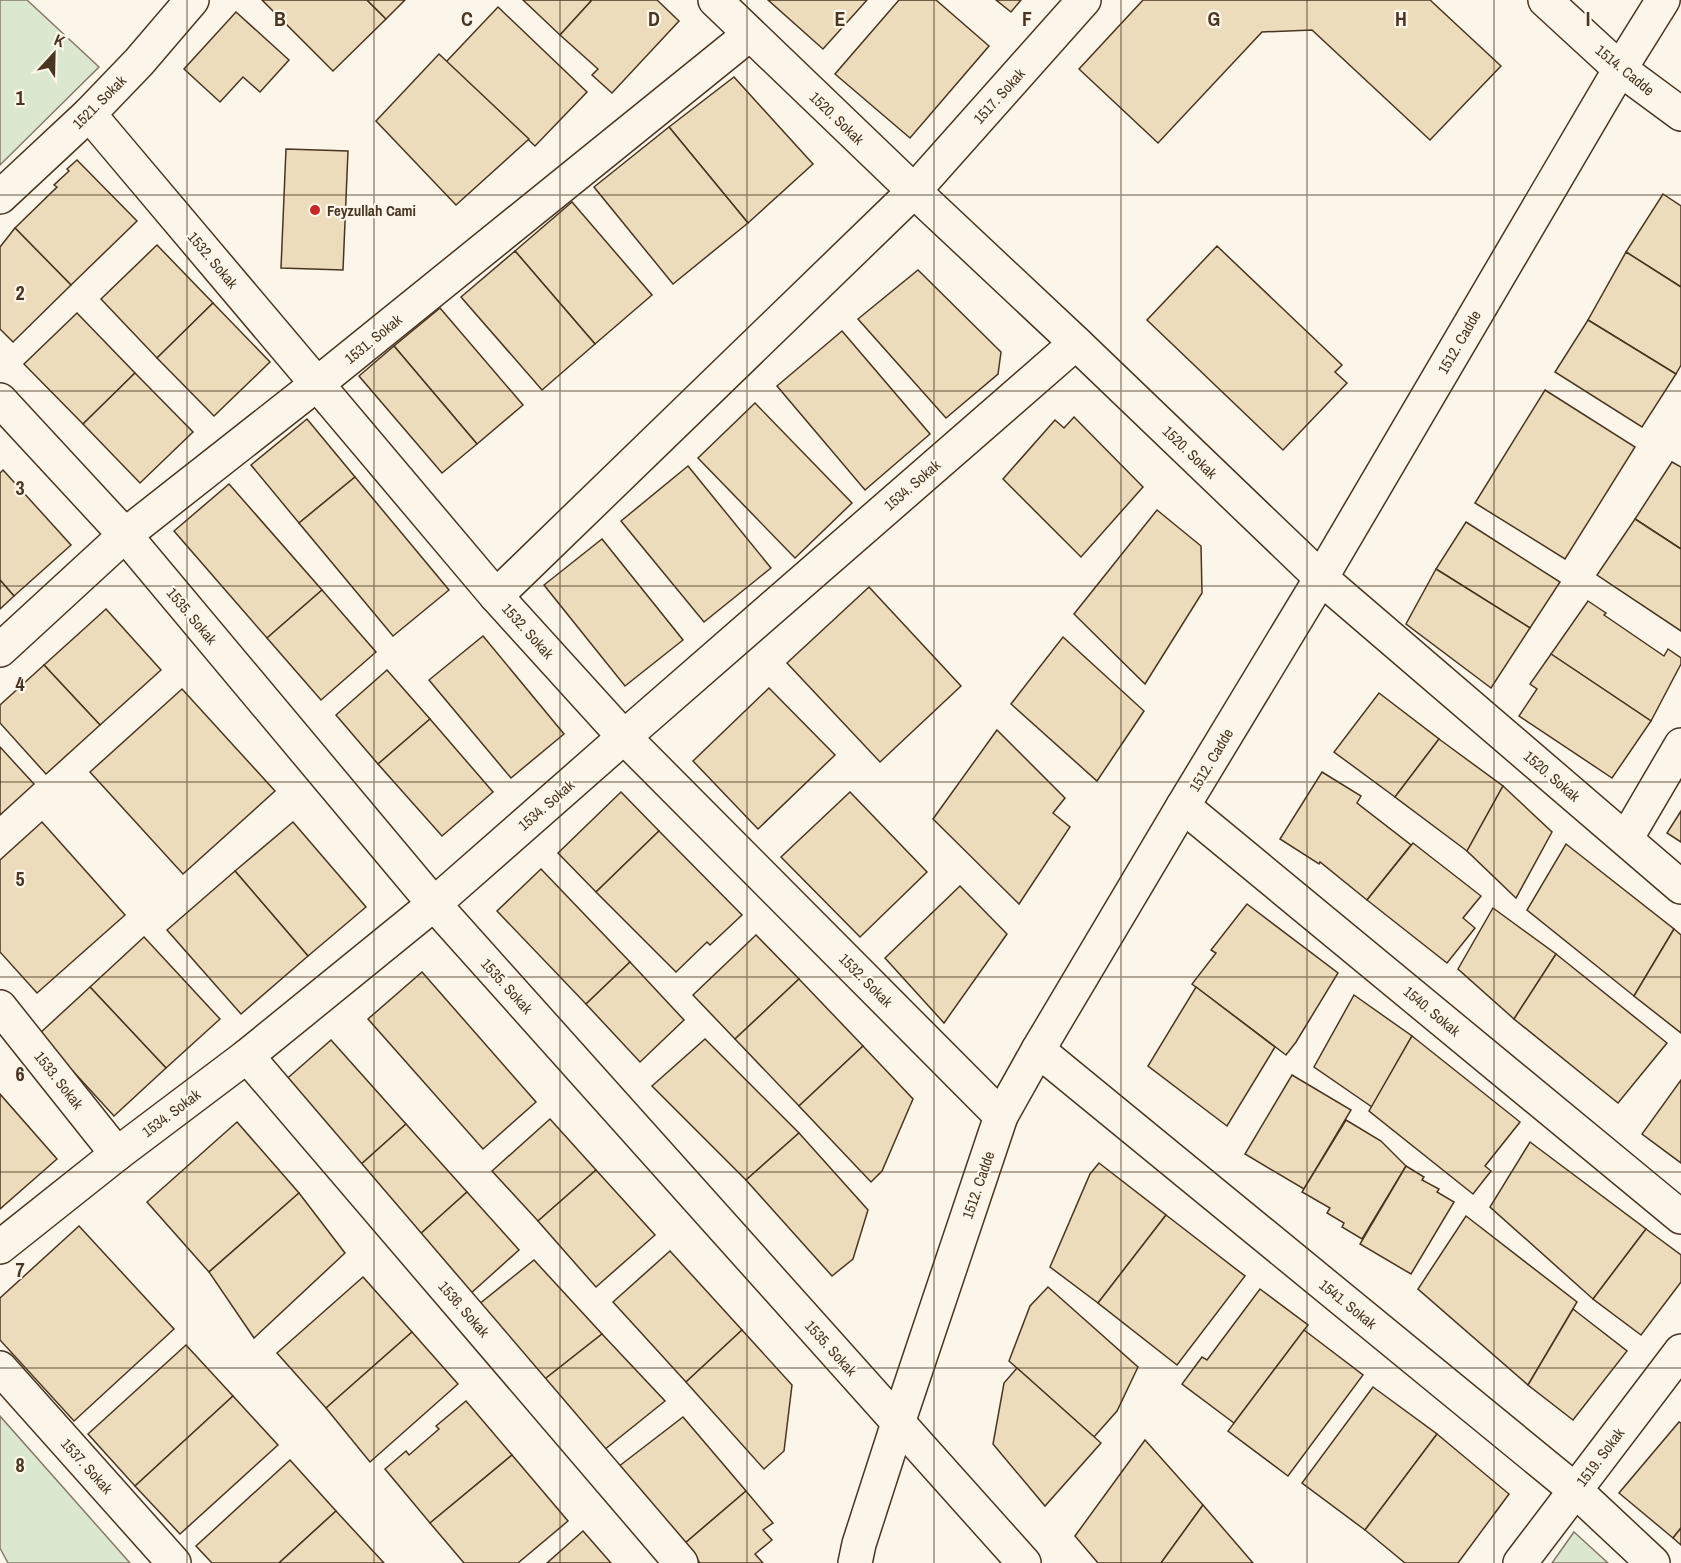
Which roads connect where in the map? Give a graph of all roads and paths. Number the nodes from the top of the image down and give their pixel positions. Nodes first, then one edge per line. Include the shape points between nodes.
1 (192, 0) edge
2 (715, 0) edge
3 (1084, 0) edge
4 (1545, 0) edge
5 (1663, 0) edge
6 (750, 34) junction
7 (1620, 69) junction
8 (89, 114) junction
9 (1681, 114) edge
10 (914, 191) junction
11 (0, 197) edge
12 (1076, 343) junction
13 (317, 384) junction
14 (0, 400) edge
15 (125, 536) junction
16 (1321, 578) junction
17 (496, 596) junction
18 (0, 650) edge
19 (624, 737) junction
20 (1681, 746) edge
21 (1183, 806) junction
22 (1626, 839) junction
23 (1681, 887) edge
24 (434, 904) junction
25 (0, 1007) edge
26 (1038, 1050) junction
27 (247, 1056) junction
28 (1001, 1116) junction
29 (117, 1154) junction
30 (1681, 1217) edge
31 (0, 1247) edge
32 (1681, 1351) edge
33 (0, 1368) edge
34 (898, 1423) junction
35 (1575, 1490) junction
36 (174, 1563) edge
37 (681, 1563) edge
38 (855, 1563) edge
39 (1024, 1563) edge
40 (1520, 1563) edge
41 (1653, 1563) edge

1 - 8 street, 1521. Sokak
2 - 6 street, 1520. Sokak
3 - 10 street, 1517. Sokak
4 - 7 street, 1514. Cadde
5 - 7 street, 1512. Cadde
6 - 10 street, 1520. Sokak
6 - 13 street, 1531. Sokak
7 - 9 street, 1514. Cadde
7 - 16 street, 1512. Cadde
8 - 11 street, 1521. Sokak
8 - 13 street, 1532. Sokak
10 - 12 street, 1520. Sokak
10 - 17 street, 1517. Sokak
12 - 16 street, 1520. Sokak
12 - 19 street, 1534. Sokak
13 - 15 street, 1531. Sokak
13 - 17 street, 1532. Sokak
14 - 15 street, 1535. Sokak
15 - 18 street, 1531. Sokak
15 - 24 street, 1535. Sokak
16 - 21 street, 1512. Cadde
16 - 22 street, 1520. Sokak
17 - 19 street, 1532. Sokak
19 - 24 street, 1534. Sokak
19 - 28 street, 1532. Sokak
20 - 22 street
21 - 26 street, 1512. Cadde
21 - 30 street, 1540. Sokak
22 - 23 street, 1520. Sokak
24 - 27 street, 1534. Sokak
24 - 34 street, 1535. Sokak
25 - 29 street, 1533. Sokak
26 - 28 street, 1512. Cadde
26 - 35 street, 1541. Sokak
27 - 29 street, 1534. Sokak
27 - 37 street, 1536. Sokak
28 - 34 street, 1512. Cadde
29 - 31 street, 1534. Sokak
32 - 35 street, 1519. Sokak
33 - 36 street, 1537. Sokak
34 - 38 street, 1512. Cadde
34 - 39 street, 1535. Sokak
35 - 40 street, 1519. Sokak
35 - 41 street, 1541. Sokak

